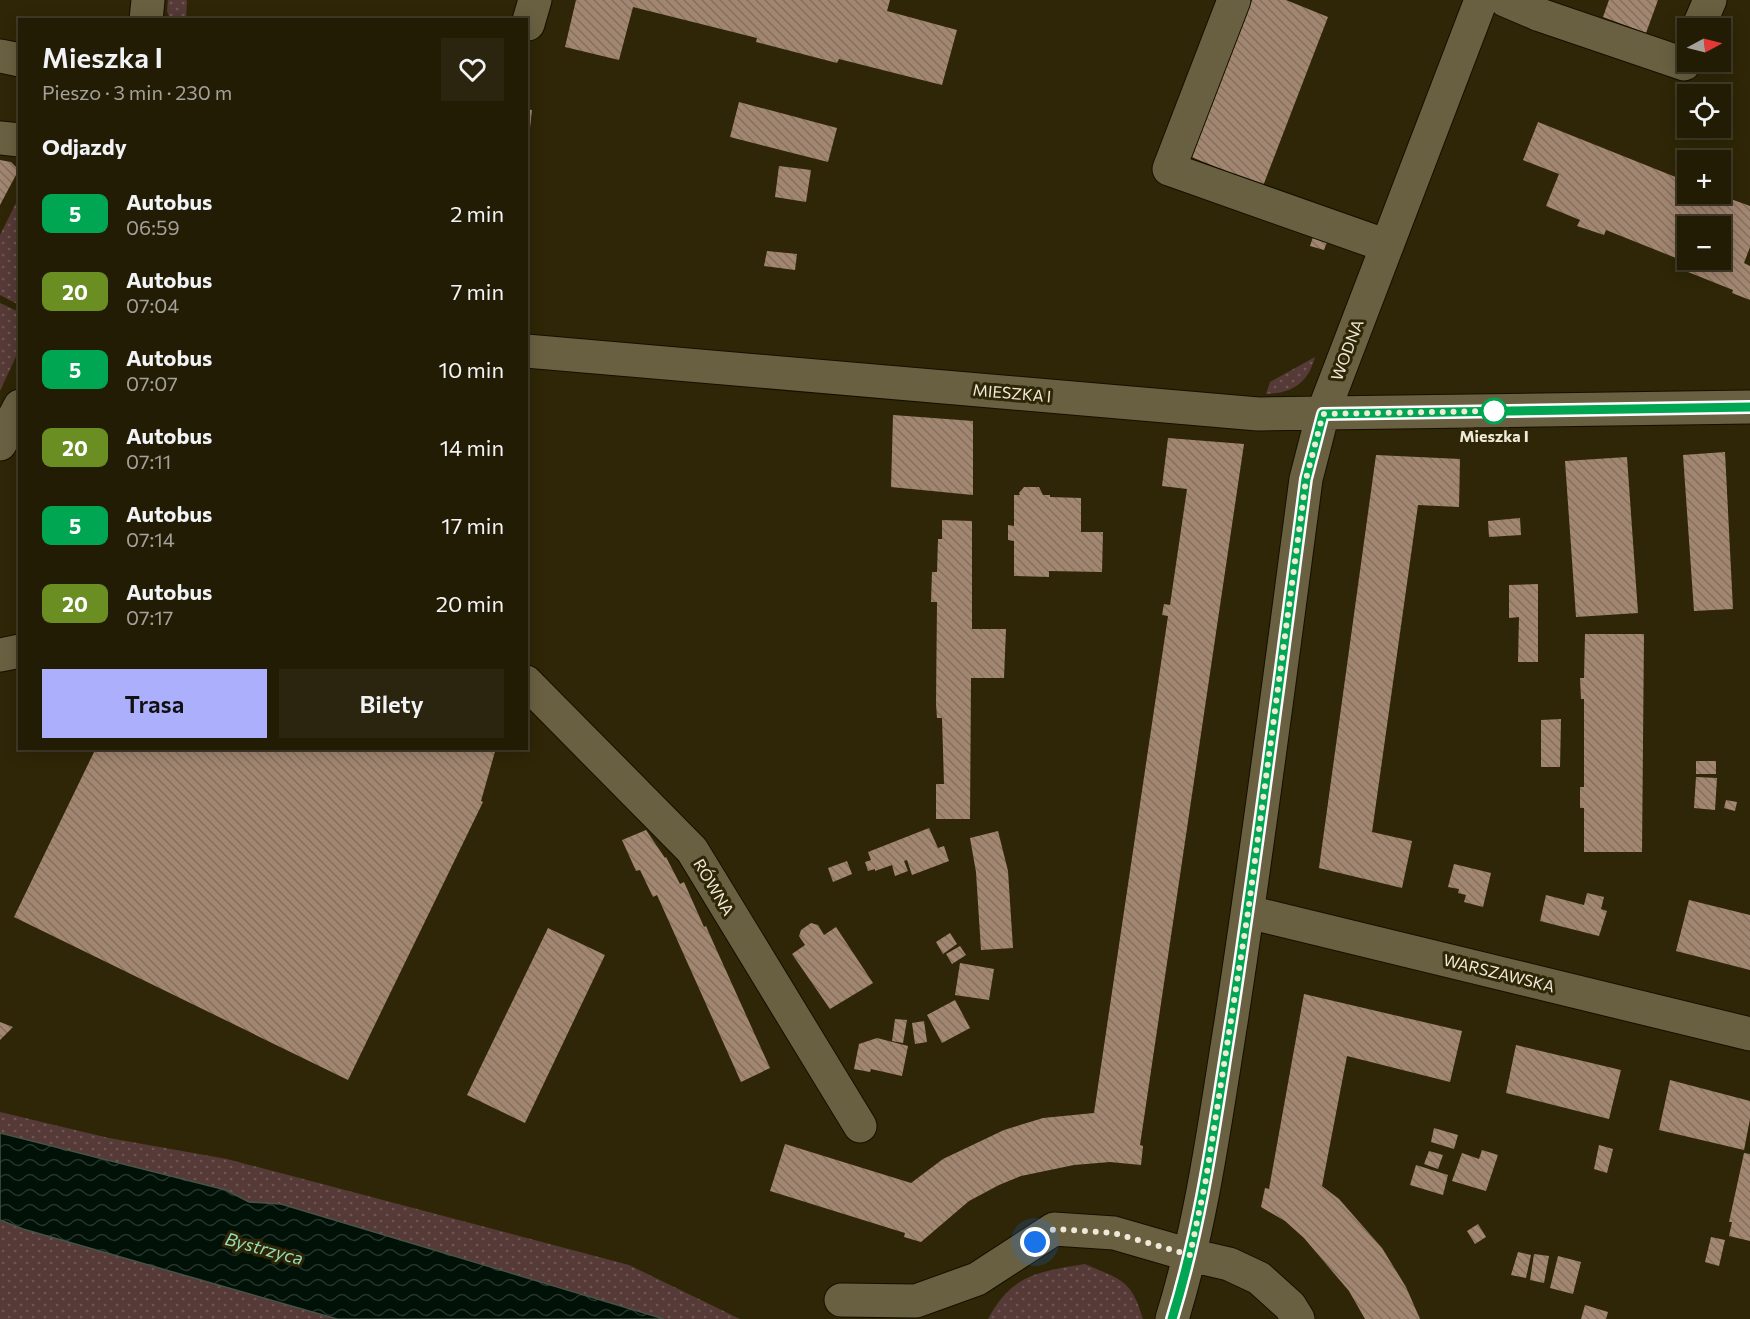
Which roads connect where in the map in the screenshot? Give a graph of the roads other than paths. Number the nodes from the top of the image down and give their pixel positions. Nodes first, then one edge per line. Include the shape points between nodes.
1 (148, 0) edge
2 (1234, 0) edge
3 (1481, 0) edge
4 (1505, 0) edge
5 (1710, 0) edge
6 (146, 18) edge
7 (1702, 18) edge
8 (0, 56) edge
9 (18, 60) edge
10 (1677, 62) edge
11 (0, 138) edge
12 (18, 140) edge
13 (1387, 246) junction
14 (528, 351) edge
15 (1750, 407) edge
16 (18, 410) edge
17 (1323, 414) junction
18 (0, 444) edge
19 (18, 651) edge
20 (0, 655) edge
21 (528, 684) edge
22 (1248, 912) junction
23 (1750, 1034) edge
24 (860, 1126) dead end
25 (1190, 1255) junction
26 (841, 1300) dead end
27 (1172, 1319) edge
28 (1298, 1319) edge

1 - 6 street
2 - 13 street via 1169,169
3 - 13 street, WODNA
4 - 10 street
5 - 7 street
8 - 9 street
11 - 12 street
13 - 17 street, WODNA
14 - 17 street, MIESZKA I via 1258,414
15 - 17 street, MIESZKA I
16 - 18 street
17 - 22 street, WODNA via 1306,479
19 - 20 street
21 - 24 street, RÓWNA via 692,850
22 - 23 street, WARSZAWSKA
22 - 25 street, WODNA via 1206,1179
25 - 26 street via 1114,1233 1054,1229 977,1279 916,1301
25 - 27 street, WODNA
25 - 28 street via 1229,1264 1259,1278 1290,1306

